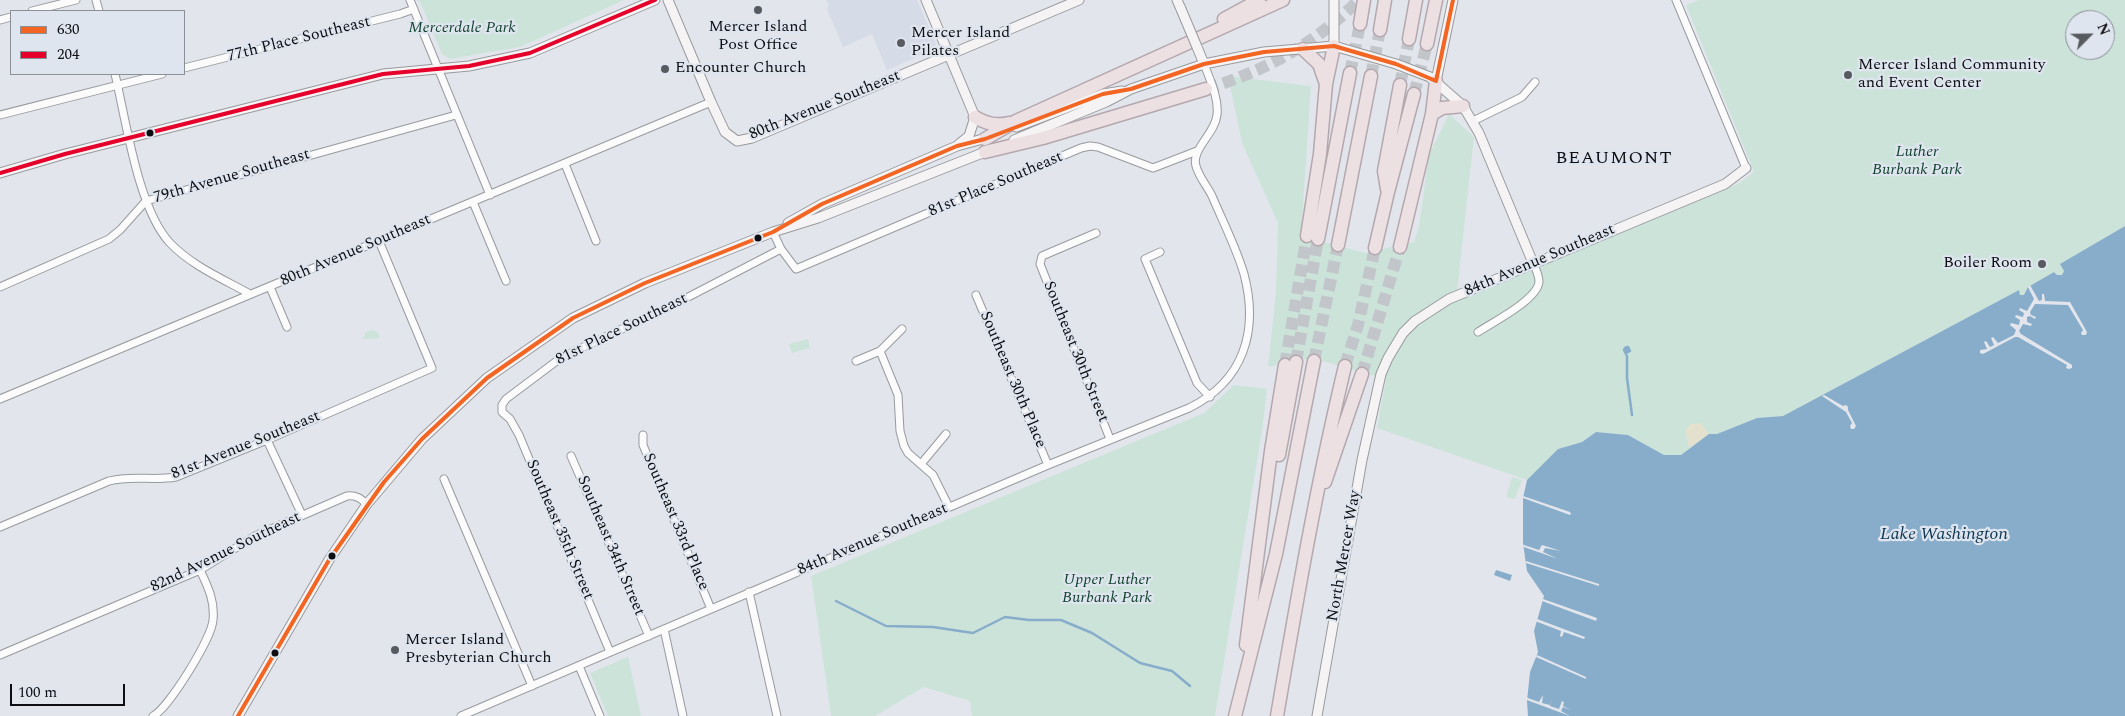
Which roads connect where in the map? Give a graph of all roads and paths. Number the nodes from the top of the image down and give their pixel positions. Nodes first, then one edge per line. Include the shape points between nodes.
1 (76, 0) edge
2 (410, 0) edge
3 (656, 0) edge
4 (668, 0) edge
5 (926, 0) edge
6 (1079, 0) edge
7 (1260, 0) edge
8 (1283, 0) edge
9 (1334, 0) edge
10 (1364, 0) edge
11 (1385, 0) edge
12 (1416, 0) edge
13 (1436, 0) edge
14 (1453, 0) edge
15 (1676, 0) edge
16 (1179, 4) edge
17 (414, 9) junction
18 (36, 10) edge
19 (1360, 24) tunnel mouth
20 (1380, 30) tunnel mouth
21 (1409, 39) tunnel mouth
22 (1427, 44) tunnel mouth
23 (1334, 46) junction
24 (1303, 49) junction
25 (949, 55) junction
26 (1204, 64) junction
27 (185, 68) edge
28 (438, 68) junction
29 (1350, 73) tunnel mouth
30 (115, 75) edge
31 (158, 75) edge
32 (1372, 76) tunnel mouth
33 (1115, 77) junction
34 (1436, 80) junction
35 (1535, 82) dead end
36 (1326, 84) junction
37 (117, 85) junction
38 (1400, 85) tunnel mouth
39 (1131, 89) junction
40 (1206, 89) tunnel mouth
41 (1414, 94) tunnel mouth
42 (711, 102) junction
43 (1463, 106) junction
44 (1432, 114) junction
45 (0, 115) edge
46 (456, 115) junction
47 (975, 117) junction
48 (1016, 121) junction
49 (1473, 122) junction
50 (130, 138) junction
51 (985, 139) junction
52 (957, 146) junction
53 (985, 152) junction
54 (1197, 152) junction
55 (565, 164) junction
56 (1746, 168) joint
57 (0, 174) edge
58 (1388, 192) junction
59 (490, 195) junction
60 (146, 201) junction
61 (473, 202) junction
62 (773, 232) junction
63 (1096, 233) dead end
64 (379, 241) junction
65 (596, 241) dead end
66 (1338, 245) tunnel mouth
67 (1400, 247) tunnel mouth
68 (1375, 248) tunnel mouth
69 (781, 249) junction
70 (1160, 252) dead end
71 (1533, 263) junction
72 (506, 281) dead end
73 (0, 287) edge
74 (270, 287) junction
75 (250, 294) junction
76 (976, 295) dead end
77 (287, 327) dead end
78 (902, 329) dead end
79 (1478, 332) dead end
80 (880, 351) junction
81 (856, 360) dead end
82 (1314, 361) tunnel mouth
83 (1290, 364) tunnel mouth
84 (1345, 366) tunnel mouth
85 (1362, 374) tunnel mouth
86 (1210, 397) junction
87 (1375, 397) joint
88 (0, 399) edge
89 (502, 412) joint
90 (946, 434) dead end
91 (643, 435) dead end
92 (1110, 439) junction
93 (267, 440) junction
94 (571, 456) dead end
95 (921, 464) junction
96 (1048, 465) junction
97 (444, 479) dead end
98 (367, 504) junction
99 (949, 507) junction
100 (302, 515) junction
101 (0, 527) edge
102 (1308, 534) junction
103 (200, 570) junction
104 (749, 592) junction
105 (712, 609) junction
106 (664, 629) junction
107 (649, 636) junction
108 (610, 652) junction
109 (0, 654) edge
110 (579, 666) junction
111 (532, 686) junction
112 (466, 715) edge
113 (153, 716) edge
114 (238, 716) edge
115 (600, 716) edge
116 (683, 716) edge
117 (777, 716) edge
118 (1235, 716) edge
119 (1278, 716) edge
120 (1317, 716) edge

1 - 18 street
2 - 17 street
3 - 28 street via 530,53 469,66
4 - 42 street
5 - 25 street
6 - 25 street, 80th Avenue Southeast
7 - 33 highway
8 - 33 highway
9 - 23 street
10 - 19 highway
11 - 20 highway
12 - 21 highway
13 - 22 highway
14 - 34 street
15 - 56 street
16 - 26 street, bridge
17 - 27 street, 77th Place Southeast
17 - 28 street
23 - 24 street
23 - 34 street via 1396,64
23 - 36 highway
24 - 26 street via 1264,52
24 - 36 highway via 1319,64
25 - 42 street, 80th Avenue Southeast via 752,138 737,141 725,132
25 - 47 street
26 - 39 street
26 - 54 street via 1216,98 1217,117
28 - 46 street
28 - 50 street via 383,74
29 - 36 highway via 1313,237
30 - 37 street
31 - 37 street
32 - 66 highway
33 - 48 highway
34 - 43 street
34 - 44 highway
35 - 49 street via 1522,97
37 - 45 street
37 - 50 street
38 - 58 highway via 1384,172
39 - 51 street via 1103,94
39 - 53 street
40 - 53 highway
41 - 58 highway
42 - 55 street, 80th Avenue Southeast
43 - 44 highway via 1442,108
43 - 49 street
44 - 67 highway
46 - 59 street
46 - 60 street, 79th Avenue Southeast
47 - 48 highway via 998,126
47 - 52 street via 968,136
48 - 51 highway
49 - 71 street
50 - 57 street
50 - 60 street
51 - 52 street
52 - 62 street via 822,204
53 - 62 street via 818,218
54 - 69 street, 81st Place Southeast via 1153,168 1098,147 1081,148 796,269
54 - 86 street, 84th Avenue Southeast via 1198,173 1209,189 1244,274 1248,295 1249,328 1240,362 1228,380
55 - 59 street, 80th Avenue Southeast
55 - 65 street
56 - 71 street, 84th Avenue Southeast via 1725,184
58 - 68 highway
59 - 61 street, 80th Avenue Southeast
60 - 73 street, 79th Avenue Southeast via 108,240
60 - 75 street via 170,243 205,270
61 - 64 street, 80th Avenue Southeast
61 - 72 street
62 - 69 street
62 - 98 street via 573,318 487,378 454,407 422,438
63 - 92 street, Southeast 30th Street via 1042,256 1040,264
64 - 74 street, 80th Avenue Southeast
64 - 93 street, 81st Avenue Southeast via 432,368
69 - 89 street, 81st Place Southeast via 562,357 506,399
70 - 86 street via 1145,259 1197,383
71 - 79 street via 1538,287 1529,298
71 - 87 street, 84th Avenue Southeast via 1449,299 1415,321 1403,332 1388,358
74 - 75 street, 80th Avenue Southeast
74 - 77 street
75 - 88 street, 80th Avenue Southeast
76 - 96 street, Southeast 30th Place
78 - 80 street
80 - 81 street
80 - 95 street via 898,395 904,446
82 - 118 highway via 1276,554
83 - 118 highway via 1271,450
84 - 102 highway
85 - 102 highway
86 - 92 street, 84th Avenue Southeast
87 - 120 street, North Mercer Way
89 - 108 street, Southeast 35th Street via 519,435
90 - 95 street
91 - 105 street, Southeast 33rd Place via 643,445
92 - 96 street, 84th Avenue Southeast
93 - 100 street
93 - 101 street, 81st Avenue Southeast via 176,477 109,481
94 - 107 street, Southeast 34th Street
95 - 99 street via 937,480
96 - 99 street, 84th Avenue Southeast
97 - 111 street
98 - 100 street, 82nd Avenue Southeast via 359,497 347,496
98 - 114 street
99 - 104 street, 84th Avenue Southeast
100 - 103 street, 82nd Avenue Southeast via 255,536
102 - 119 highway
103 - 109 street, 82nd Avenue Southeast
103 - 113 street via 214,605 211,632 163,708
104 - 105 street, 84th Avenue Southeast
104 - 117 street
105 - 106 street, 84th Avenue Southeast
106 - 107 street, 84th Avenue Southeast
106 - 116 street
107 - 108 street, 84th Avenue Southeast
108 - 110 street, 84th Avenue Southeast
110 - 111 street, 84th Avenue Southeast
110 - 115 street
111 - 112 street, 84th Avenue Southeast

